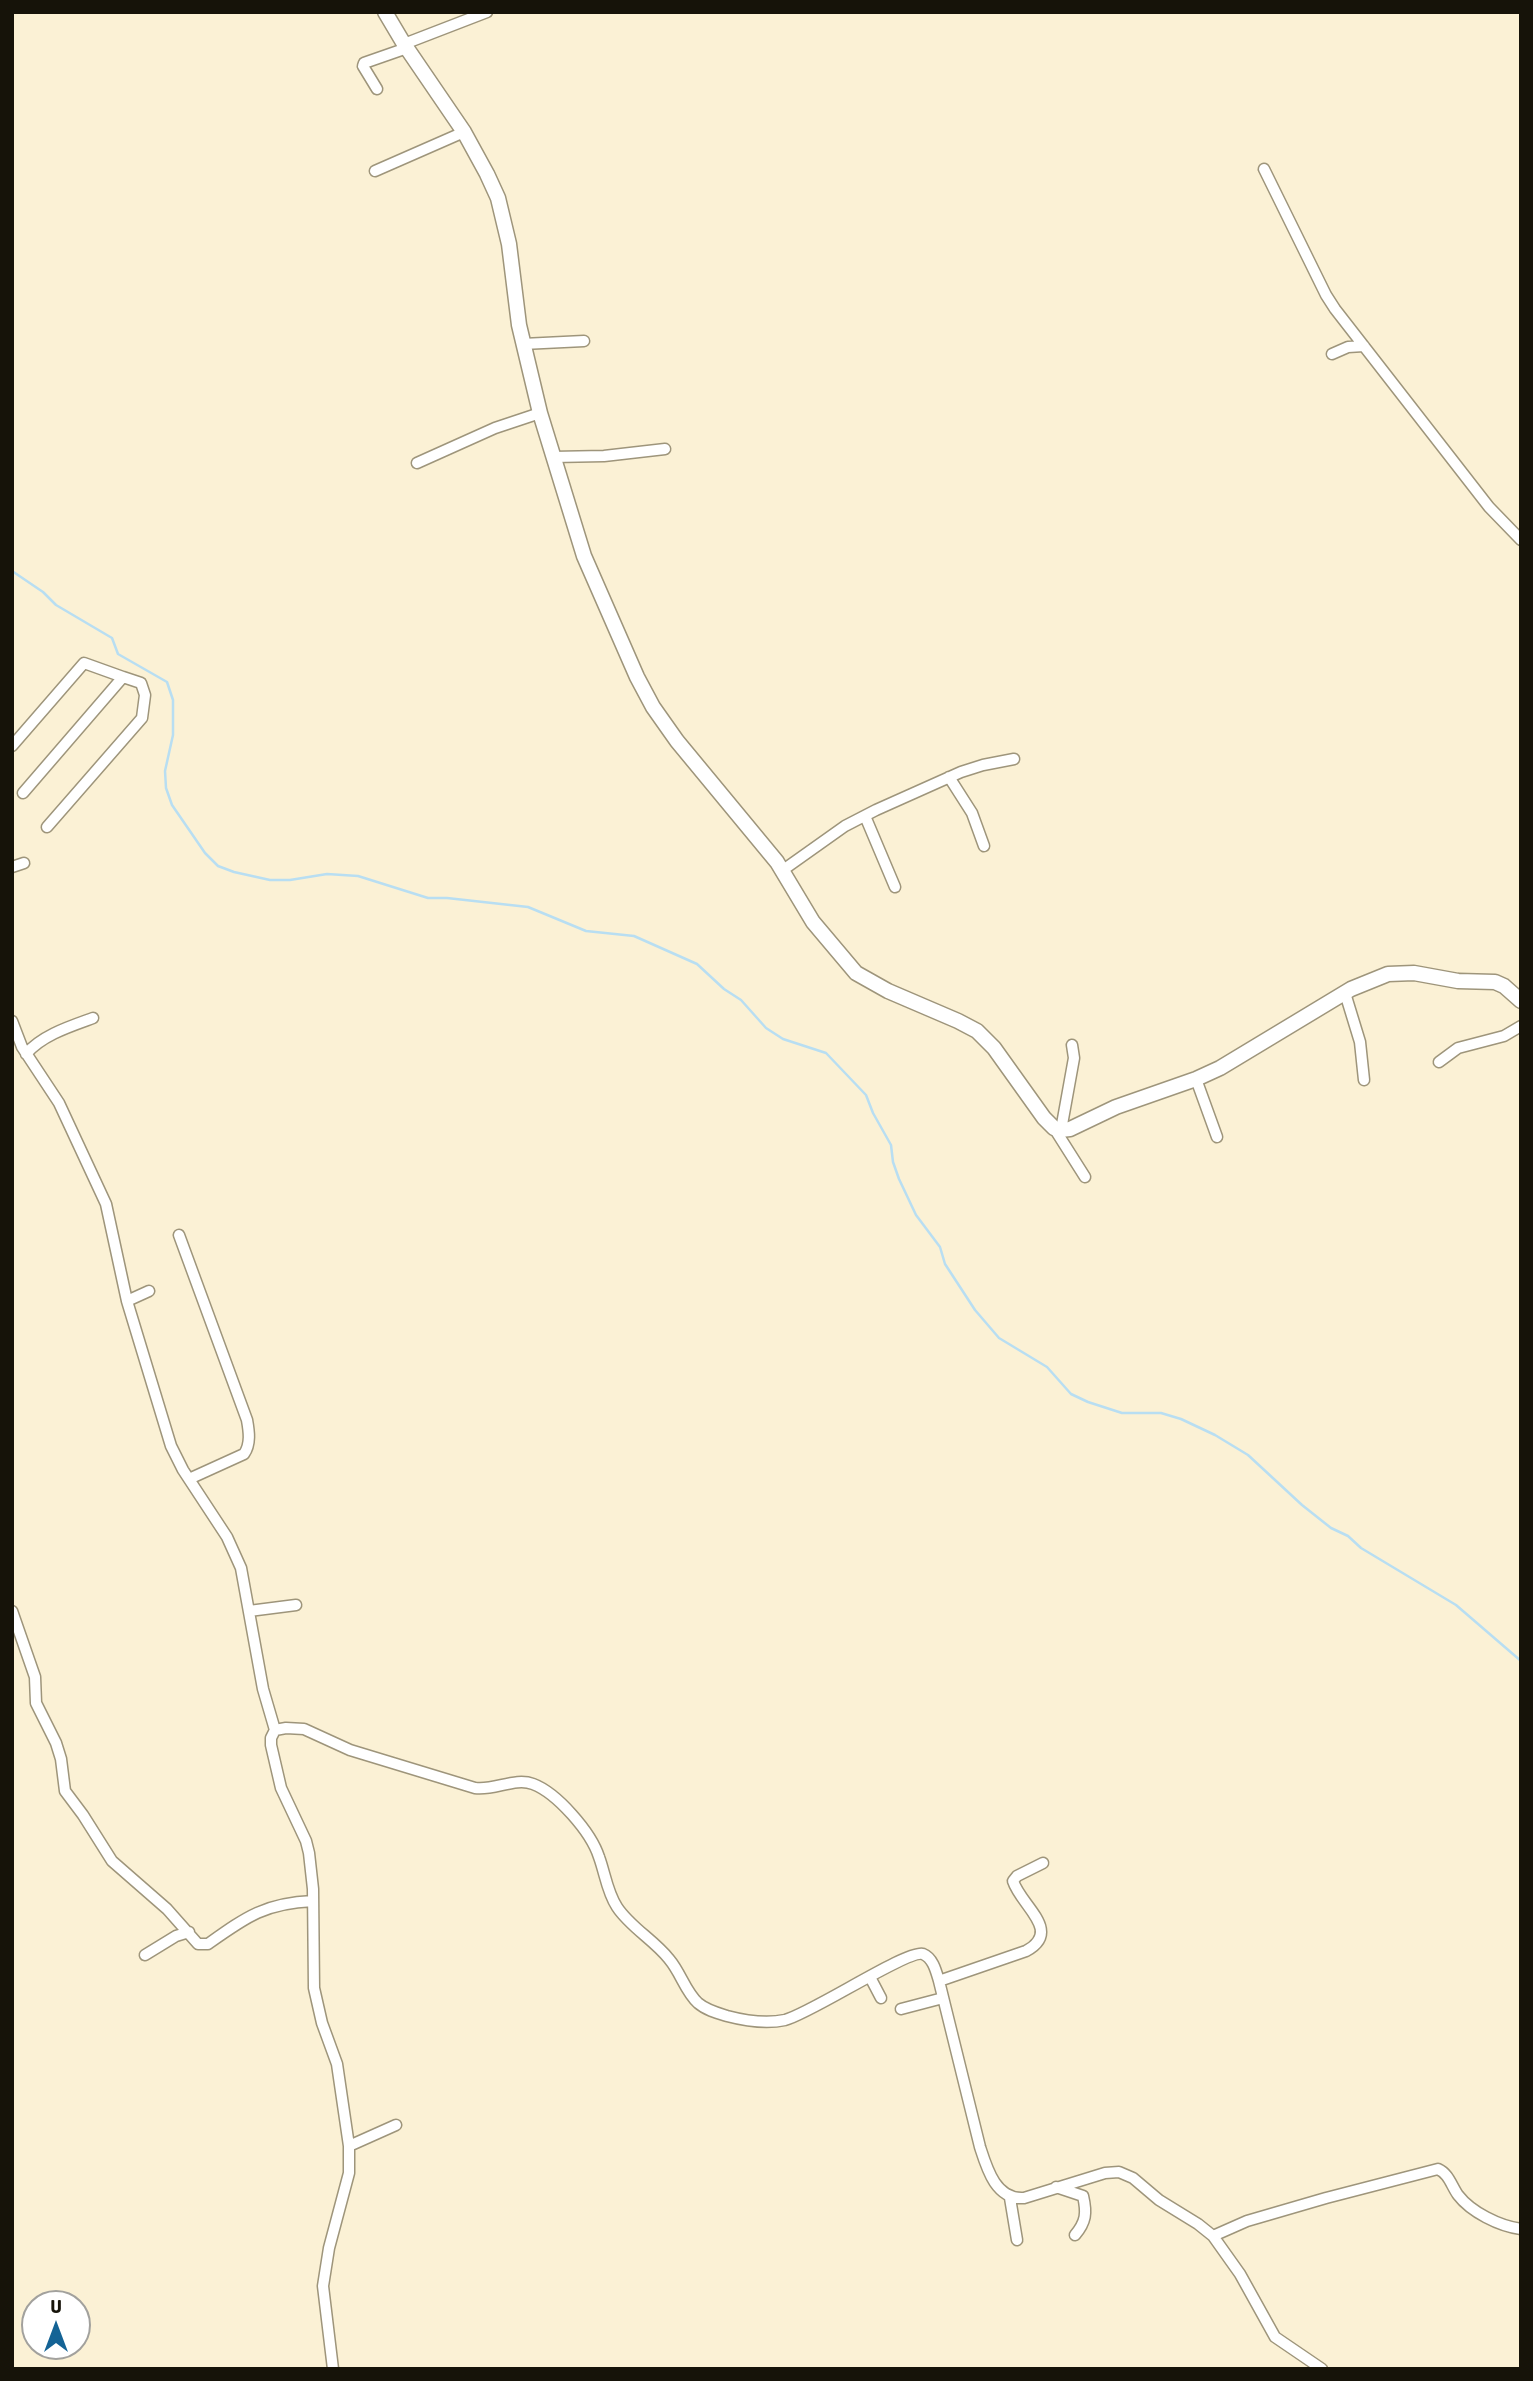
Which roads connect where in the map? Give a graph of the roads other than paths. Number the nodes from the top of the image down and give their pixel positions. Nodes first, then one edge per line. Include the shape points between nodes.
1 (385, 12) edge
2 (486, 12) edge
3 (405, 46) junction
4 (377, 89) dead end
5 (464, 132) junction
6 (1264, 169) dead end
7 (375, 171) dead end
8 (584, 341) dead end
9 (523, 344) junction
10 (1364, 346) junction
11 (1332, 354) dead end
12 (540, 413) junction
13 (666, 449) dead end
14 (553, 457) junction
15 (417, 463) dead end
16 (1521, 540) edge
17 (123, 677) junction
18 (12, 746) edge
19 (1014, 760) dead end
20 (949, 778) junction
21 (23, 793) dead end
22 (865, 816) junction
23 (47, 827) dead end
24 (984, 846) dead end
25 (24, 863) dead end
26 (12, 867) edge
27 (783, 870) junction
28 (895, 887) dead end
29 (1345, 993) junction
30 (1521, 1001) edge
31 (93, 1018) dead end
32 (12, 1021) edge
33 (1521, 1026) edge
34 (1072, 1045) dead end
35 (26, 1054) junction
36 (1439, 1062) dead end
37 (1196, 1079) junction
38 (1364, 1080) dead end
39 (1058, 1129) junction
40 (1217, 1137) dead end
41 (1085, 1177) dead end
42 (179, 1235) dead end
43 (149, 1291) dead end
44 (127, 1301) junction
45 (189, 1479) junction
46 (296, 1605) dead end
47 (12, 1611) edge
48 (249, 1611) junction
49 (275, 1730) junction
50 (1043, 1863) dead end
51 (313, 1901) junction
52 (189, 1932) junction
53 (145, 1955) dead end
54 (870, 1977) junction
55 (939, 1980) junction
56 (881, 1998) dead end
57 (943, 1998) junction
58 (901, 2009) dead end
59 (396, 2125) dead end
60 (349, 2146) junction
61 (1056, 2187) junction
62 (1010, 2198) junction
63 (1521, 2229) edge
64 (1075, 2235) dead end
65 (1213, 2236) junction
66 (1017, 2240) dead end
67 (333, 2369) edge
68 (1322, 2369) edge

1 - 3 street
2 - 3 street
3 - 4 street via 364,63
3 - 5 street
5 - 7 street
5 - 9 street via 493,185 503,215
6 - 10 street via 1325,295
8 - 9 street
9 - 12 street
10 - 11 street
10 - 16 street via 1489,507
12 - 14 street
12 - 15 street
13 - 14 street
14 - 27 street via 587,564 653,707
17 - 18 street via 84,663
17 - 21 street
17 - 23 street via 141,683 145,695 142,718
19 - 20 street
20 - 22 street
20 - 24 street via 972,813
22 - 27 street
22 - 28 street
25 - 26 street
27 - 39 street via 813,922 856,973 977,1031 1044,1118
29 - 30 street via 1388,974 1414,973 1495,982
29 - 37 street
29 - 38 street via 1360,1042
31 - 35 street via 57,1033
32 - 35 street
33 - 36 street via 1504,1036 1458,1048
34 - 39 street via 1072,1069
35 - 44 street via 60,1103 101,1191
37 - 39 street via 1137,1098 1070,1129
37 - 40 street
39 - 41 street
42 - 45 street via 249,1432 244,1454
43 - 44 street
44 - 45 street via 165,1430
45 - 48 street via 237,1558
46 - 48 street
47 - 52 street via 35,1677 36,1703 61,1759 65,1791 112,1861
48 - 49 street
49 - 51 street via 272,1754 288,1805 306,1841
49 - 54 street via 303,1729 350,1750 475,1788 523,1782 537,1786 587,1833 618,1909 670,1960 694,1998 712,2011 759,2022 788,2019
50 - 55 street via 1013,1881 1042,1931 1038,1944
51 - 52 street via 265,1908 205,1945 198,1944
51 - 60 street via 314,1989 337,2064
52 - 53 street
54 - 55 street via 902,1959 923,1954
54 - 56 street
55 - 57 street
57 - 58 street
57 - 62 street via 982,2153 995,2182
59 - 60 street
60 - 67 street via 349,2173 323,2286
61 - 62 street
61 - 64 street via 1083,2196 1085,2220
61 - 65 street via 1119,2172
62 - 66 street
63 - 65 street via 1470,2207 1438,2169 1247,2221
65 - 68 street via 1275,2337

